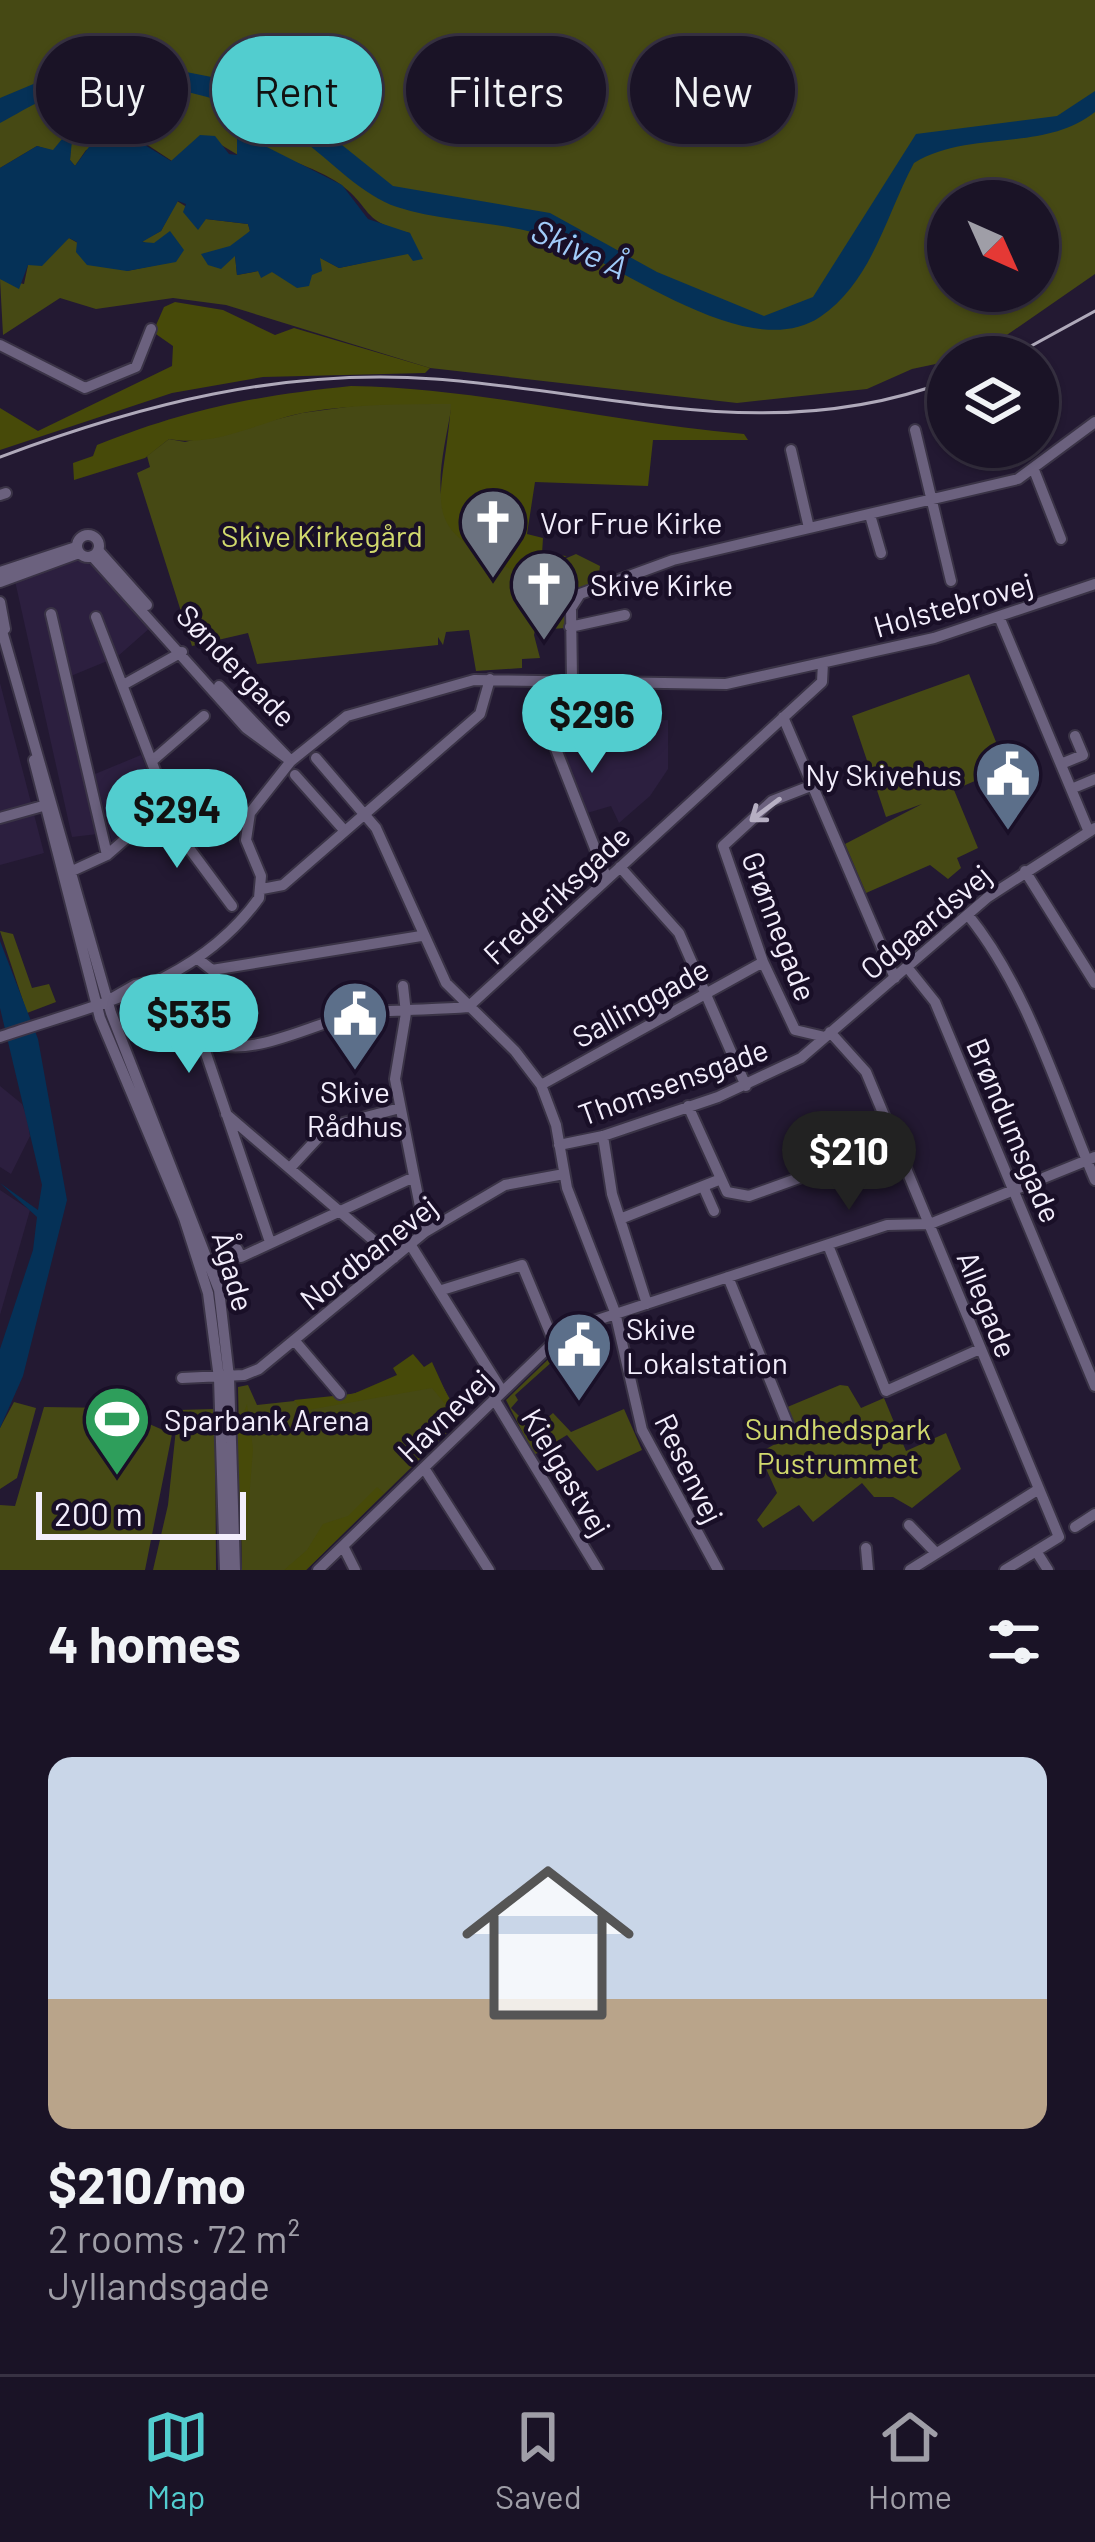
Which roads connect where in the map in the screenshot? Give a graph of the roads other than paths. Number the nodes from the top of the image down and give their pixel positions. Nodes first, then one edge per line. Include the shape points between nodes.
1 (151, 329) dead end
2 (0, 345) edge
3 (1091, 425) edge
4 (914, 430) dead end
5 (1095, 444) edge
6 (791, 450) dead end
7 (1034, 470) junction
8 (930, 500) junction
9 (870, 514) junction
10 (809, 529) junction
11 (1060, 539) dead end
12 (86, 551) junction
13 (881, 553) dead end
14 (0, 572) edge
15 (951, 581) dead end
16 (0, 582) edge
17 (1094, 586) edge
18 (0, 602) edge
19 (51, 614) dead end
20 (625, 615) dead end
21 (96, 617) dead end
22 (1000, 619) junction
23 (0, 624) edge
24 (570, 627) junction
25 (182, 652) junction
26 (823, 664) junction
27 (13, 668) junction
28 (490, 679) junction
29 (538, 681) junction
30 (572, 681) junction
31 (123, 685) junction
32 (204, 716) dead end
33 (784, 717) junction
34 (1075, 736) dead end
35 (316, 758) dead end
36 (152, 761) junction
37 (291, 761) junction
38 (1061, 764) junction
39 (295, 775) dead end
40 (1095, 779) edge
41 (813, 785) junction
42 (1071, 789) junction
43 (49, 804) junction
44 (360, 807) junction
45 (160, 809) junction
46 (0, 818) edge
47 (343, 829) junction
48 (1092, 830) edge
49 (107, 854) junction
50 (620, 867) junction
51 (1025, 872) junction
52 (68, 873) junction
53 (607, 879) junction
54 (262, 889) junction
55 (232, 906) dead end
56 (968, 915) junction
57 (421, 936) junction
58 (198, 959) junction
59 (763, 962) junction
60 (907, 967) junction
61 (895, 978) junction
62 (165, 979) junction
63 (1095, 982) edge
64 (403, 986) dead end
65 (706, 992) junction
66 (102, 1003) junction
67 (468, 1007) junction
68 (406, 1013) junction
69 (827, 1034) junction
70 (0, 1037) edge
71 (201, 1039) junction
72 (801, 1058) joint
73 (541, 1085) junction
74 (746, 1086) junction
75 (688, 1106) junction
76 (400, 1108) junction
77 (226, 1114) junction
78 (603, 1136) junction
79 (560, 1145) junction
80 (1091, 1159) edge
81 (291, 1167) junction
82 (824, 1169) dead end
83 (564, 1174) junction
84 (414, 1177) junction
85 (721, 1179) junction
86 (1095, 1180) edge
87 (703, 1186) junction
88 (1015, 1191) junction
89 (340, 1209) junction
90 (714, 1211) dead end
91 (620, 1219) junction
92 (930, 1224) junction
93 (425, 1232) junction
94 (270, 1243) junction
95 (410, 1244) junction
96 (828, 1245) junction
97 (237, 1249) dead end
98 (394, 1258) junction
99 (728, 1277) junction
100 (442, 1290) junction
101 (647, 1304) junction
102 (615, 1312) junction
103 (294, 1340) junction
104 (554, 1342) junction
105 (980, 1349) junction
106 (182, 1378) dead end
107 (219, 1378) junction
108 (1095, 1386) edge
109 (340, 1394) dead end
110 (498, 1395) junction
111 (790, 1432) dead end
112 (424, 1468) junction
113 (1039, 1489) junction
114 (1093, 1521) edge
115 (909, 1525) dead end
116 (1075, 1527) dead end
117 (343, 1546) junction
118 (866, 1548) dead end
119 (1036, 1552) junction
120 (936, 1553) junction
121 (225, 1570) edge
122 (235, 1570) edge
123 (317, 1570) edge
124 (355, 1570) edge
125 (489, 1570) edge
126 (598, 1570) edge
127 (718, 1570) edge
128 (868, 1570) edge
129 (910, 1570) edge
130 (1005, 1570) edge
131 (1048, 1570) edge

1 - 2 street via 136,367 85,388
3 - 5 street
3 - 7 street
4 - 8 street
6 - 10 street
7 - 8 street
7 - 11 street
8 - 9 street
8 - 15 street
9 - 10 street
9 - 13 street
10 - 24 street via 673,560 580,594
12 - 14 street
12 - 16 street
12 - 25 street, Søndergade
12 - 37 street, Søndergade
17 - 22 street, Holstebrovej
18 - 27 street
19 - 49 street
20 - 24 street
21 - 31 street
22 - 26 street, Holstebrovej
22 - 38 street
23 - 27 street
24 - 30 street
25 - 31 street
25 - 37 street, Søndergade via 251,733
26 - 30 street, Holstebrovej via 694,688
26 - 33 street, Frederiksgade via 822,682
27 - 43 street, Ågade
28 - 29 street, Holstebrovej
28 - 37 street, Holstebrovej via 346,716
28 - 44 street via 480,714
29 - 30 street, Holstebrovej
29 - 53 street via 543,716
31 - 36 street
32 - 36 street
33 - 41 street
33 - 50 street, Frederiksgade
34 - 38 street via 1083,755
35 - 44 street
36 - 45 street via 164,794
37 - 54 street, Holstebrovej via 247,822
38 - 42 street
39 - 47 street
40 - 42 street
41 -> 59 street, Grønnegade via 772,801 723,846
41 - 61 street
42 - 48 street
43 - 46 street
43 - 52 street, Ågade
44 - 47 street
44 - 57 street via 391,855
45 - 49 street
45 - 55 street
47 - 54 street via 283,885
48 - 51 street, Odgaardsvej
49 - 52 street
50 - 53 street, Frederiksgade
50 - 65 street via 669,918
51 - 56 street, Odgaardsvej
51 - 63 street
52 - 66 street, Ågade
53 - 67 street, Frederiksgade
54 - 58 street
56 - 60 street, Odgaardsvej
56 - 80 street via 987,939
57 - 58 street via 212,970
57 - 67 street
58 - 62 street
59 - 65 street, Sallinggade
59 - 69 street, Grønnegade via 795,1030
60 - 61 street, Odgaardsvej
60 - 88 street, Brøndumsgade via 935,1002
61 - 69 street, Odgaardsvej
62 - 66 street
62 - 71 street
64 - 68 street
65 - 73 street, Sallinggade
65 - 74 street
66 - 70 street
66 - 107 street, Ågade via 219,1290
67 - 68 street
67 - 73 street
68 - 71 street via 352,1015 248,1045
68 - 76 street via 395,1066
69 - 72 street, Odgaardsvej
69 - 92 street, Allegade via 866,1072
71 - 77 street
72 - 74 street, Thomsensgade
73 - 79 street, Resenvej
74 - 75 street, Thomsensgade
75 - 78 street, Thomsensgade
75 - 85 street
76 - 81 street via 328,1127
76 - 84 street
77 - 81 street
77 - 94 street
78 - 79 street, Thomsensgade
78 - 91 street
79 - 83 street, Resenvej
80 - 86 street
80 - 88 street, Havnevej
81 - 89 street
82 - 85 street via 749,1196 727,1192
83 - 93 street, Nordbanevej via 505,1185
83 - 102 street, Resenvej
84 - 89 street
84 - 93 street
85 - 87 street
87 - 90 street
87 - 91 street
88 - 92 street, Havnevej
88 - 108 street, Brøndumsgade
89 - 94 street
89 - 98 street
91 - 101 street
92 - 96 street, Havnevej via 887,1225
92 - 105 street, Allegade
93 - 95 street, Nordbanevej
94 - 97 street via 241,1258
95 - 98 street, Nordbanevej
95 - 100 street, Kielgastvej
96 - 99 street, Havnevej
96 - 105 street via 886,1391
98 - 103 street, Nordbanevej
99 - 101 street, Havnevej
99 - 111 street
100 - 104 street via 522,1265
100 - 110 street, Kielgastvej
101 - 102 street, Havnevej
102 - 104 street, Havnevej
102 - 127 street, Resenvej via 642,1430
103 - 107 street, Nordbanevej via 259,1369
103 - 109 street
104 - 110 street, Havnevej
105 - 113 street, Allegade
106 - 107 street
107 - 121 street, Ågade
107 - 122 street, Ågade
110 - 112 street, Havnevej
110 - 126 street, Kielgastvej
112 - 117 street, Havnevej
112 - 125 street
113 - 119 street, Allegade via 1059,1537
113 - 120 street
114 - 116 street
115 - 120 street
117 - 123 street, Havnevej
117 - 124 street
118 - 128 street
119 - 130 street
119 - 131 street
120 - 129 street

